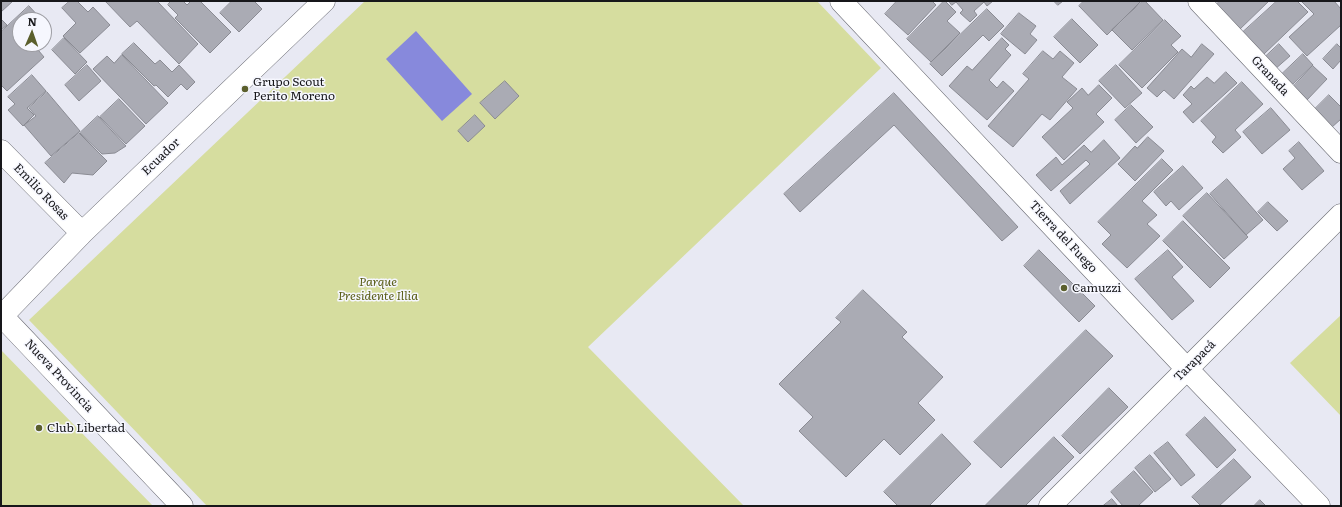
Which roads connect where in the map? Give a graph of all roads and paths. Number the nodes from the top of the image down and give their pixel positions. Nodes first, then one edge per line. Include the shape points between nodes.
1 (324, 1) edge
2 (1199, 1) edge
3 (848, 3) edge
4 (1, 151) edge
5 (1341, 152) edge
6 (1341, 215) edge
7 (82, 233) junction
8 (2, 316) edge
9 (1187, 369) junction
10 (182, 506) edge
11 (1050, 506) edge
12 (1319, 506) edge

1 - 7 street, Ecuador
2 - 5 street, Granada
3 - 9 street, Tierra del Fuego
4 - 7 street, Emilio Rosas
6 - 9 street, Tarapacá
7 - 8 street, Ecuador
8 - 10 street, Nueva Provincia
9 - 11 street, Tarapacá
9 - 12 street, Tierra del Fuego

